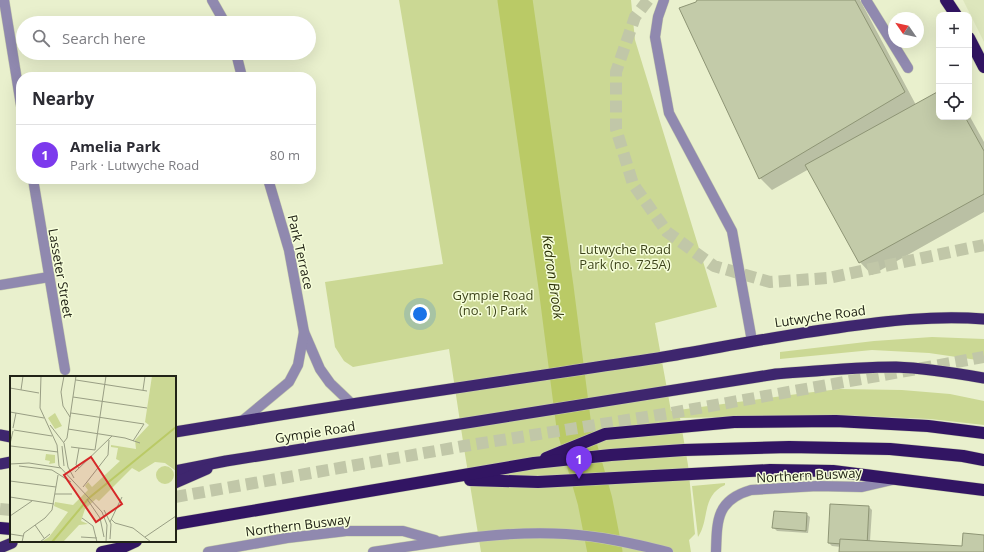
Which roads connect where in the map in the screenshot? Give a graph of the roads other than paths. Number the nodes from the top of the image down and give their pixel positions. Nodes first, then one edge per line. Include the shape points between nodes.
1 (4, 0) edge
2 (212, 0) edge
3 (664, 0) edge
4 (866, 0) edge
5 (946, 0) edge
6 (954, 12) edge
7 (221, 16) edge
8 (972, 44) edge
9 (238, 60) edge
10 (984, 67) edge
11 (908, 68) dead end
12 (241, 72) edge
13 (16, 74) edge
14 (34, 184) edge
15 (269, 184) edge
16 (48, 276) junction
17 (0, 285) edge
18 (984, 319) edge
19 (304, 332) junction
20 (752, 341) junction
21 (661, 357) joint
22 (65, 370) dead end
23 (984, 378) edge
24 (352, 404) junction
25 (242, 421) junction
26 (176, 432) edge
27 (984, 433) edge
28 (0, 435) edge
29 (10, 437) edge
30 (984, 460) edge
31 (226, 461) junction
32 (10, 462) edge
33 (534, 463) junction
34 (0, 464) edge
35 (176, 471) edge
36 (898, 478) junction
37 (444, 479) junction
38 (176, 483) edge
39 (984, 490) edge
40 (10, 523) edge
41 (176, 524) edge
42 (0, 528) edge
43 (134, 542) edge
44 (439, 542) junction
45 (12, 543) dead end
46 (0, 548) edge
47 (395, 550) edge
48 (102, 552) edge
49 (208, 552) edge
50 (373, 552) edge
51 (668, 552) edge
52 (716, 552) edge

1 - 13 street
2 - 7 street
3 - 20 street via 655,37 669,113 732,231
4 - 11 street
5 - 6 highway
8 - 10 highway
9 - 12 street
14 - 16 street, Lasseter Street
15 - 19 street, Park Terrace via 289,250
16 - 17 street
16 - 22 street, Lasseter Street
18 - 20 highway, Lutwyche Road via 926,318 891,321
19 - 24 street, Park Terrace via 320,369 330,383
19 - 25 street, Park Terrace via 298,365 288,382
20 - 21 highway, Lutwyche Road
21 - 24 highway, Gympie Road
23 - 31 highway, Gympie Road via 897,367 858,367 776,374
24 - 25 highway, Gympie Road
25 - 26 highway, Gympie Road
27 - 33 highway via 928,426 836,421 734,422 605,434
28 - 29 highway
30 - 33 highway via 890,449 789,447 684,450
31 - 35 highway, Gympie Road
31 - 38 highway
32 - 34 highway
33 - 37 highway
36 - 37 highway via 833,471 770,470 538,482
36 - 39 highway
36 - 52 street, Northern Busway via 862,487 810,486 751,490 742,493 728,502 720,514
37 - 41 highway
40 - 42 highway
43 - 48 highway
44 - 47 street, Northern Busway
44 - 49 street, Northern Busway via 403,531 346,531
44 - 51 street, Northern Busway via 525,533 567,534
45 - 46 highway
47 - 50 street, Northern Busway

